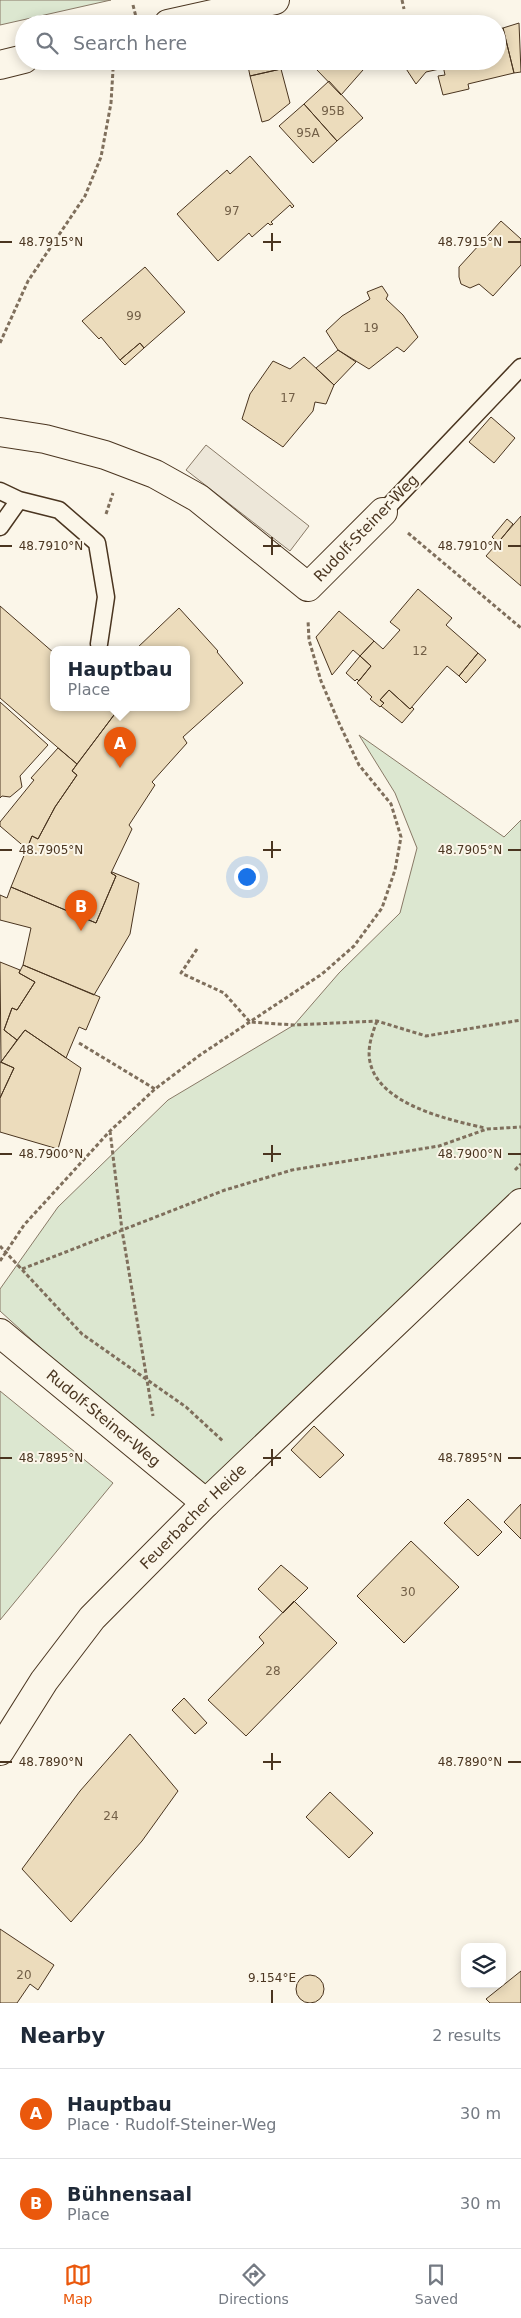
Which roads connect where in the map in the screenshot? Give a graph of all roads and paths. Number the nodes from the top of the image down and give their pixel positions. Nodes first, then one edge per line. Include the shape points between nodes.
1 (275, 0) edge
2 (402, 0) edge
3 (404, 9) dead end
4 (208, 15) edge
5 (15, 61) edge
6 (0, 65) edge
7 (113, 70) dead end
8 (0, 343) edge
9 (521, 367) edge
10 (0, 432) edge
11 (105, 455) junction
12 (0, 491) edge
13 (19, 500) junction
14 (383, 512) junction
15 (0, 527) edge
16 (97, 543) junction
17 (308, 587) junction
18 (521, 628) edge
19 (99, 644) dead end
20 (197, 950) dead end
21 (521, 1020) edge
22 (377, 1021) junction
23 (250, 1022) junction
24 (79, 1043) dead end
25 (155, 1089) junction
26 (521, 1127) edge
27 (487, 1129) junction
28 (110, 1131) junction
29 (521, 1203) edge
30 (122, 1230) junction
31 (0, 1246) edge
32 (5, 1254) junction
33 (0, 1261) edge
34 (22, 1269) junction
35 (0, 1333) edge
36 (148, 1382) junction
37 (228, 1446) dead end
38 (160, 1464) junction
39 (206, 1503) junction
40 (0, 1751) edge

1 - 4 street
2 - 3 path
5 - 6 street
7 - 8 path via 111,103 101,157 86,196 28,281
9 - 14 lane, Rudolf-Steiner-Weg
10 - 11 street, Rudolf-Steiner-Weg via 45,439
11 - 16 path via 100,471 118,478
11 - 17 street, Rudolf-Steiner-Weg via 154,474 198,498
12 - 13 lane
13 - 15 lane
13 - 16 lane via 59,510
14 - 17 street, Rudolf-Steiner-Weg
14 - 18 path
16 - 19 lane via 106,598
17 - 23 path via 309,640 321,681 359,765 391,804 401,837 395,870 382,908 354,946 322,974
20 - 23 path via 182,973 224,993
21 - 22 path via 426,1036
22 - 23 path via 294,1025
22 - 27 path via 370,1043 370,1062 386,1088 434,1116
23 - 25 path
24 - 25 path
25 - 28 path
26 - 27 path
27 - 30 path via 439,1146 292,1170 225,1190
28 - 30 path
28 - 32 path via 24,1225
29 - 39 street, Feuerbacher Heide
30 - 34 path
30 - 36 path
31 - 32 path
32 - 33 path
32 - 34 path
34 - 36 path via 82,1334
35 - 38 street, Rudolf-Steiner-Weg
36 - 37 path via 186,1407
36 - 38 path
38 - 39 street, Rudolf-Steiner-Weg
39 - 40 street, Feuerbacher Heide via 92,1618 44,1682

